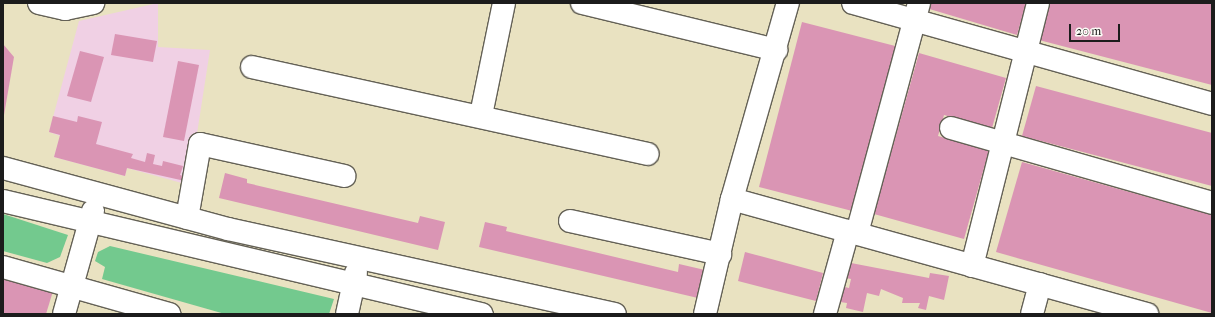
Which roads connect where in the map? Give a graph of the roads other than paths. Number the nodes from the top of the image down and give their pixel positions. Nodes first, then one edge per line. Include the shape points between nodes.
1 (39, 3) edge
2 (92, 3) edge
3 (504, 3) edge
4 (582, 3) edge
5 (788, 3) edge
6 (853, 3) edge
7 (1038, 3) edge
8 (65, 6) edge
9 (917, 12) edge
10 (776, 50) junction
11 (1026, 52) junction
12 (252, 67) dead end
13 (1212, 104) edge
14 (481, 115) junction
15 (951, 128) dead end
16 (1003, 144) junction
17 (648, 154) dead end
18 (3, 168) edge
19 (344, 176) dead end
20 (98, 194) junction
21 (732, 199) junction
22 (3, 201) edge
23 (1212, 203) edge
24 (186, 218) junction
25 (570, 221) dead end
26 (90, 224) junction
27 (852, 232) junction
28 (720, 254) junction
29 (359, 258) junction
30 (972, 266) junction
31 (3, 267) edge
32 (1040, 284) junction
33 (353, 286) junction
34 (72, 287) junction
35 (64, 314) edge
36 (169, 314) edge
37 (347, 314) edge
38 (482, 314) edge
39 (615, 314) edge
40 (705, 314) edge
41 (825, 314) edge
42 (1032, 314) edge
43 (1147, 314) edge

1 - 8 street
2 - 8 street
3 - 14 street
4 - 10 street
5 - 10 street
6 - 9 street
7 - 11 street
9 - 11 street
9 - 27 street
10 - 21 street
11 - 13 street
11 - 16 street
12 - 14 street
14 - 17 street
15 - 16 street
16 - 23 street
16 - 30 street
18 - 20 street
19 - 24 street via 200,144
20 - 24 street
20 - 26 street
21 - 27 street
21 - 28 street
22 - 26 street
24 - 29 street
25 - 28 street
26 - 33 street
26 - 34 street
27 - 30 street
27 - 41 street
28 - 40 street
29 - 33 street
29 - 39 street
30 - 32 street
31 - 34 street
32 - 42 street
32 - 43 street
33 - 37 street
33 - 38 street
34 - 35 street
34 - 36 street

